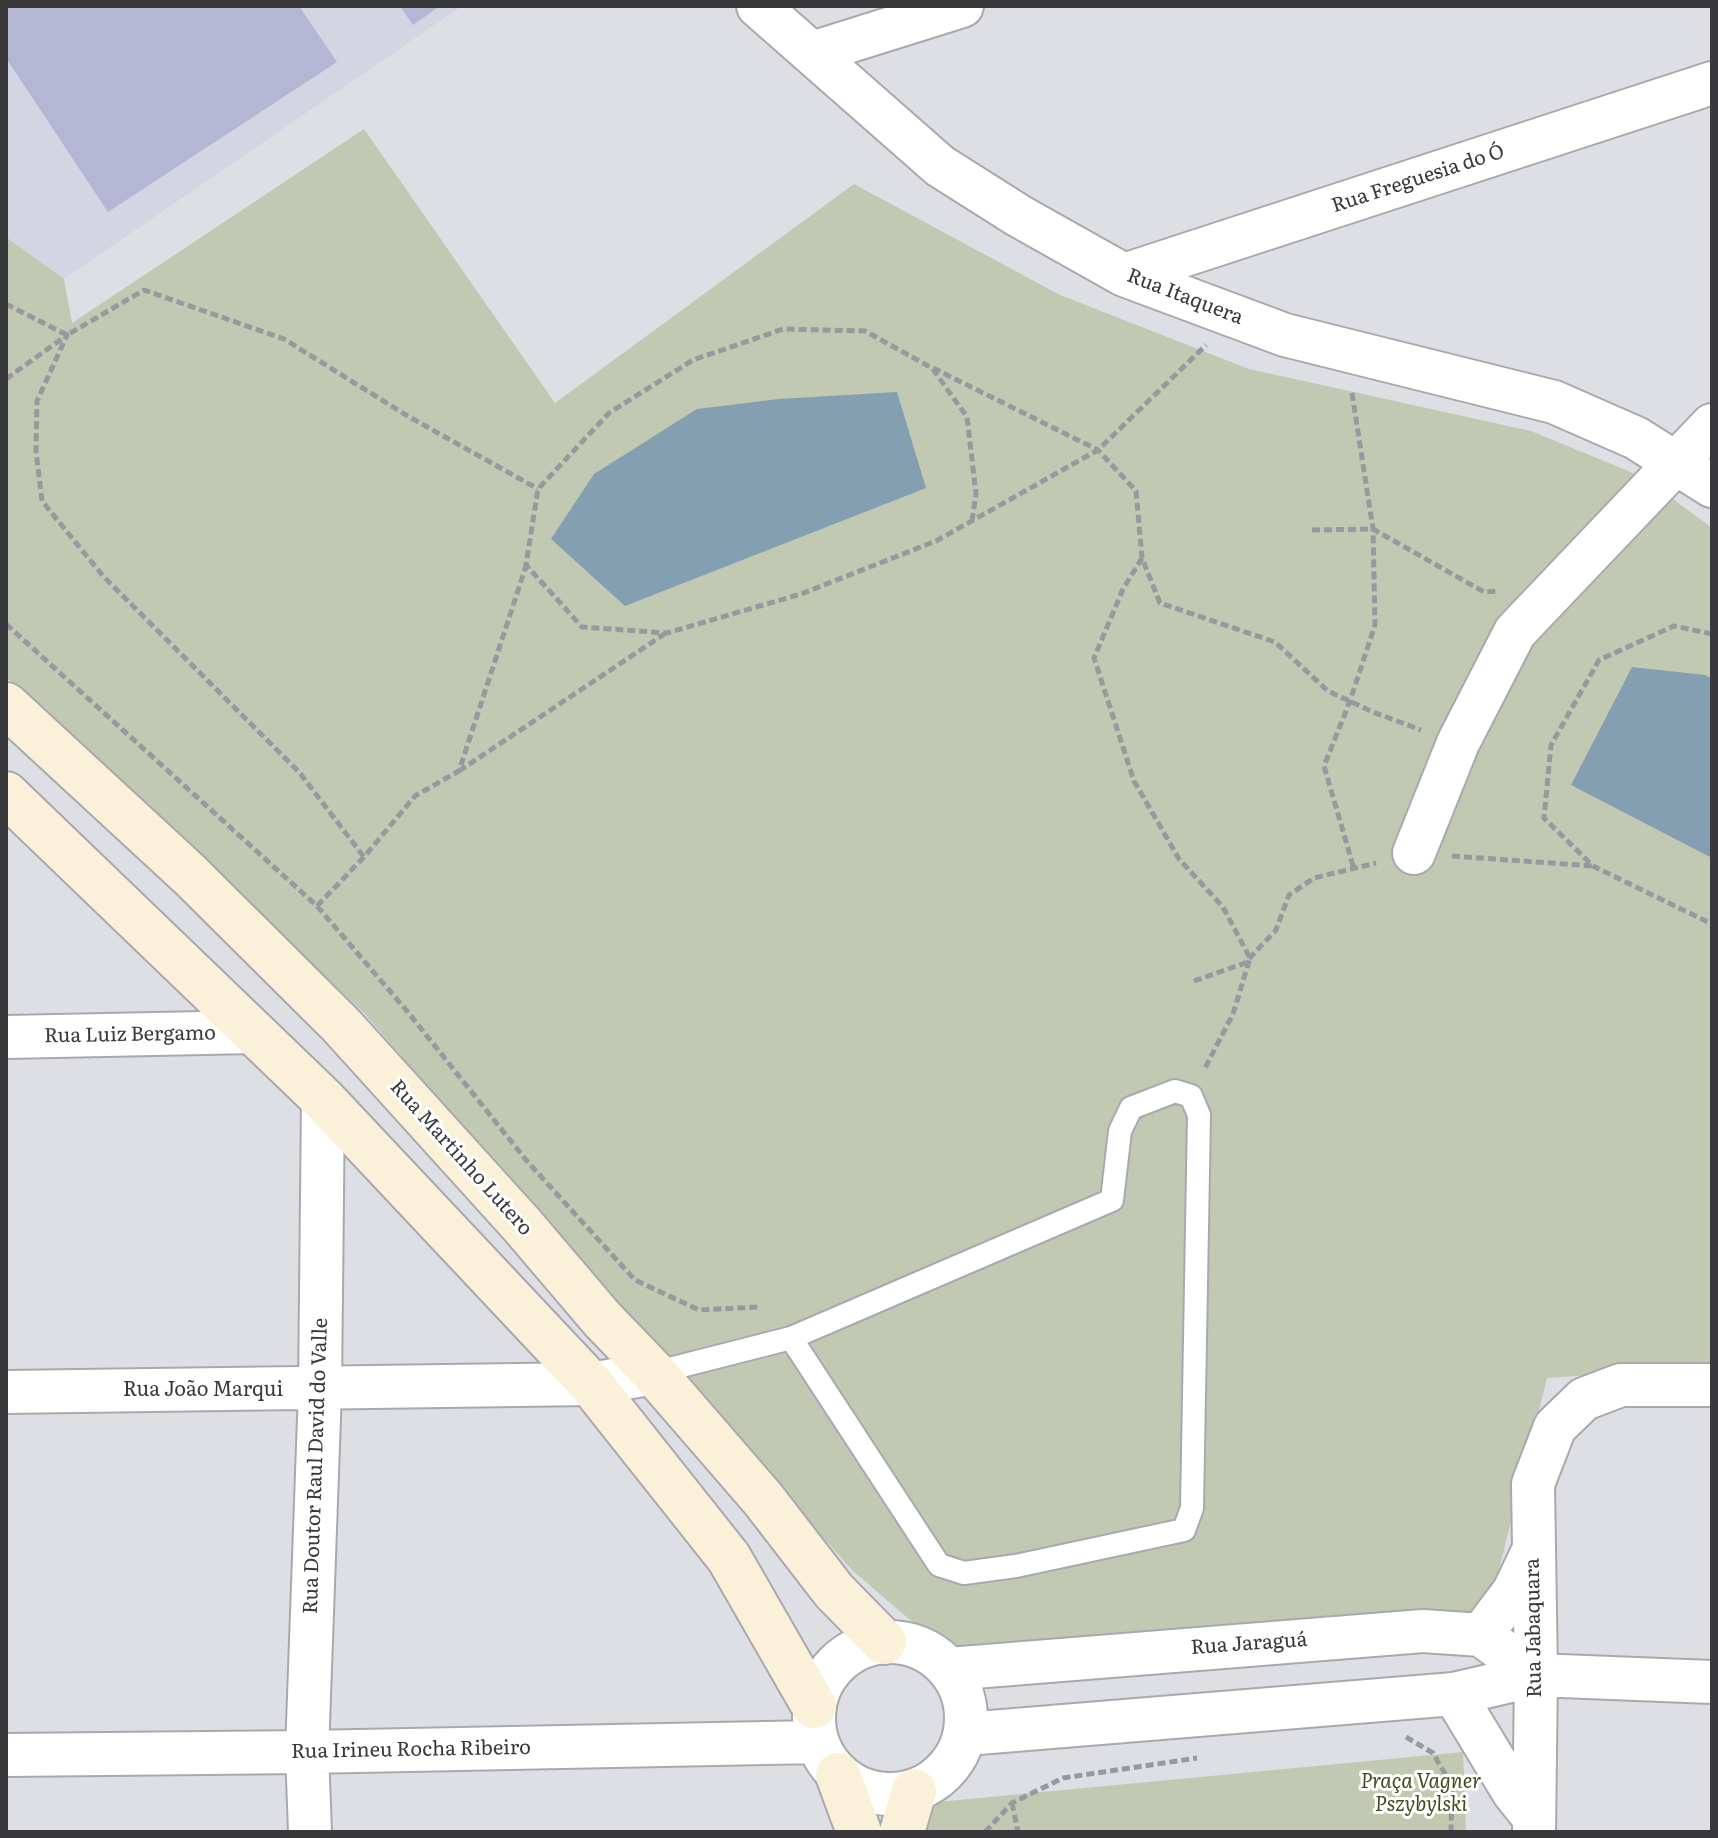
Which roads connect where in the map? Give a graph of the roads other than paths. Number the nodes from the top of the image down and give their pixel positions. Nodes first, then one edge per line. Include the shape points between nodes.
1 (758, 6) edge
2 (962, 6) edge
3 (812, 53) junction
4 (1712, 83) edge
5 (1124, 275) junction
6 (1712, 425) edge
7 (1676, 464) junction
8 (1712, 486) edge
9 (6, 705) edge
10 (6, 794) edge
11 (1414, 853) road end
12 (254, 1032) junction
13 (6, 1037) edge
14 (323, 1099) junction
15 (791, 1338) junction
16 (654, 1373) junction
17 (591, 1384) junction
18 (1712, 1385) edge
19 (320, 1390) junction
20 (6, 1392) edge
21 (1533, 1552) junction
22 (1481, 1635) junction
23 (884, 1642) junction
24 (1213, 1647) junction
25 (949, 1669) junction
26 (1536, 1675) junction
27 (1712, 1682) edge
28 (1454, 1694) junction
29 (1217, 1712) junction
30 (966, 1734) junction
31 (823, 1741) junction
32 (307, 1752) junction
33 (6, 1755) edge
34 (914, 1791) junction
35 (1534, 1825) edge
36 (310, 1832) edge
37 (859, 1832) edge
38 (902, 1832) edge

1 - 3 street, Rua Itaquera
2 - 3 street
3 - 5 street, Rua Itaquera via 940,166
4 - 5 street, Rua Freguesia do Ó
5 - 7 street, Rua Itaquera via 1285,335 1554,402 1636,438
6 - 7 street
7 - 8 street, Rua Itaquera
7 - 11 street via 1515,632 1458,743
9 - 16 main road, Rua Martinho Lutero via 189,874 341,1025
10 - 12 main road
12 - 13 street, Rua Luiz Bergamo
12 - 14 main road
14 - 17 main road
14 - 19 street, Rua Doutor Raul David do Valle
15 - 15 lane via 939,1565 964,1573 1003,1568 1184,1530 1192,1508 1199,1115 1191,1096 1175,1091 1131,1108 1120,1131 1112,1200
15 - 16 lane
16 - 17 street, Rua João Marqui
16 - 23 main road, Rua Martinho Lutero via 834,1591
17 - 19 street, Rua João Marqui
17 - 31 main road via 729,1558
18 - 21 street, Rua Jabaquara via 1621,1385 1584,1399 1555,1427 1533,1484
19 - 20 street, Rua João Marqui
19 - 32 street, Rua Doutor Raul David do Valle
21 - 22 street via 1514,1591
21 - 26 street, Rua Jabaquara
22 - 24 street, Rua Jaraguá via 1423,1631
22 - 26 street
23 - 25 street via 920,1647
23 - 31 street via 859,1648 822,1682
24 - 25 street, Rua Jaraguá
24 - 29 street
25 - 30 street via 967,1710
26 - 27 street
26 - 28 street
26 - 35 street, Rua Jabaquara
28 - 29 street
28 - 35 street
29 - 30 street
30 - 34 street via 948,1769
31 - 32 street, Rua Irineu Rocha Ribeiro
31 - 34 street via 855,1786 874,1793
31 - 37 main road
32 - 33 street, Rua Irineu Rocha Ribeiro
32 - 36 street, Rua Doutor Raul David do Valle
34 - 38 main road

